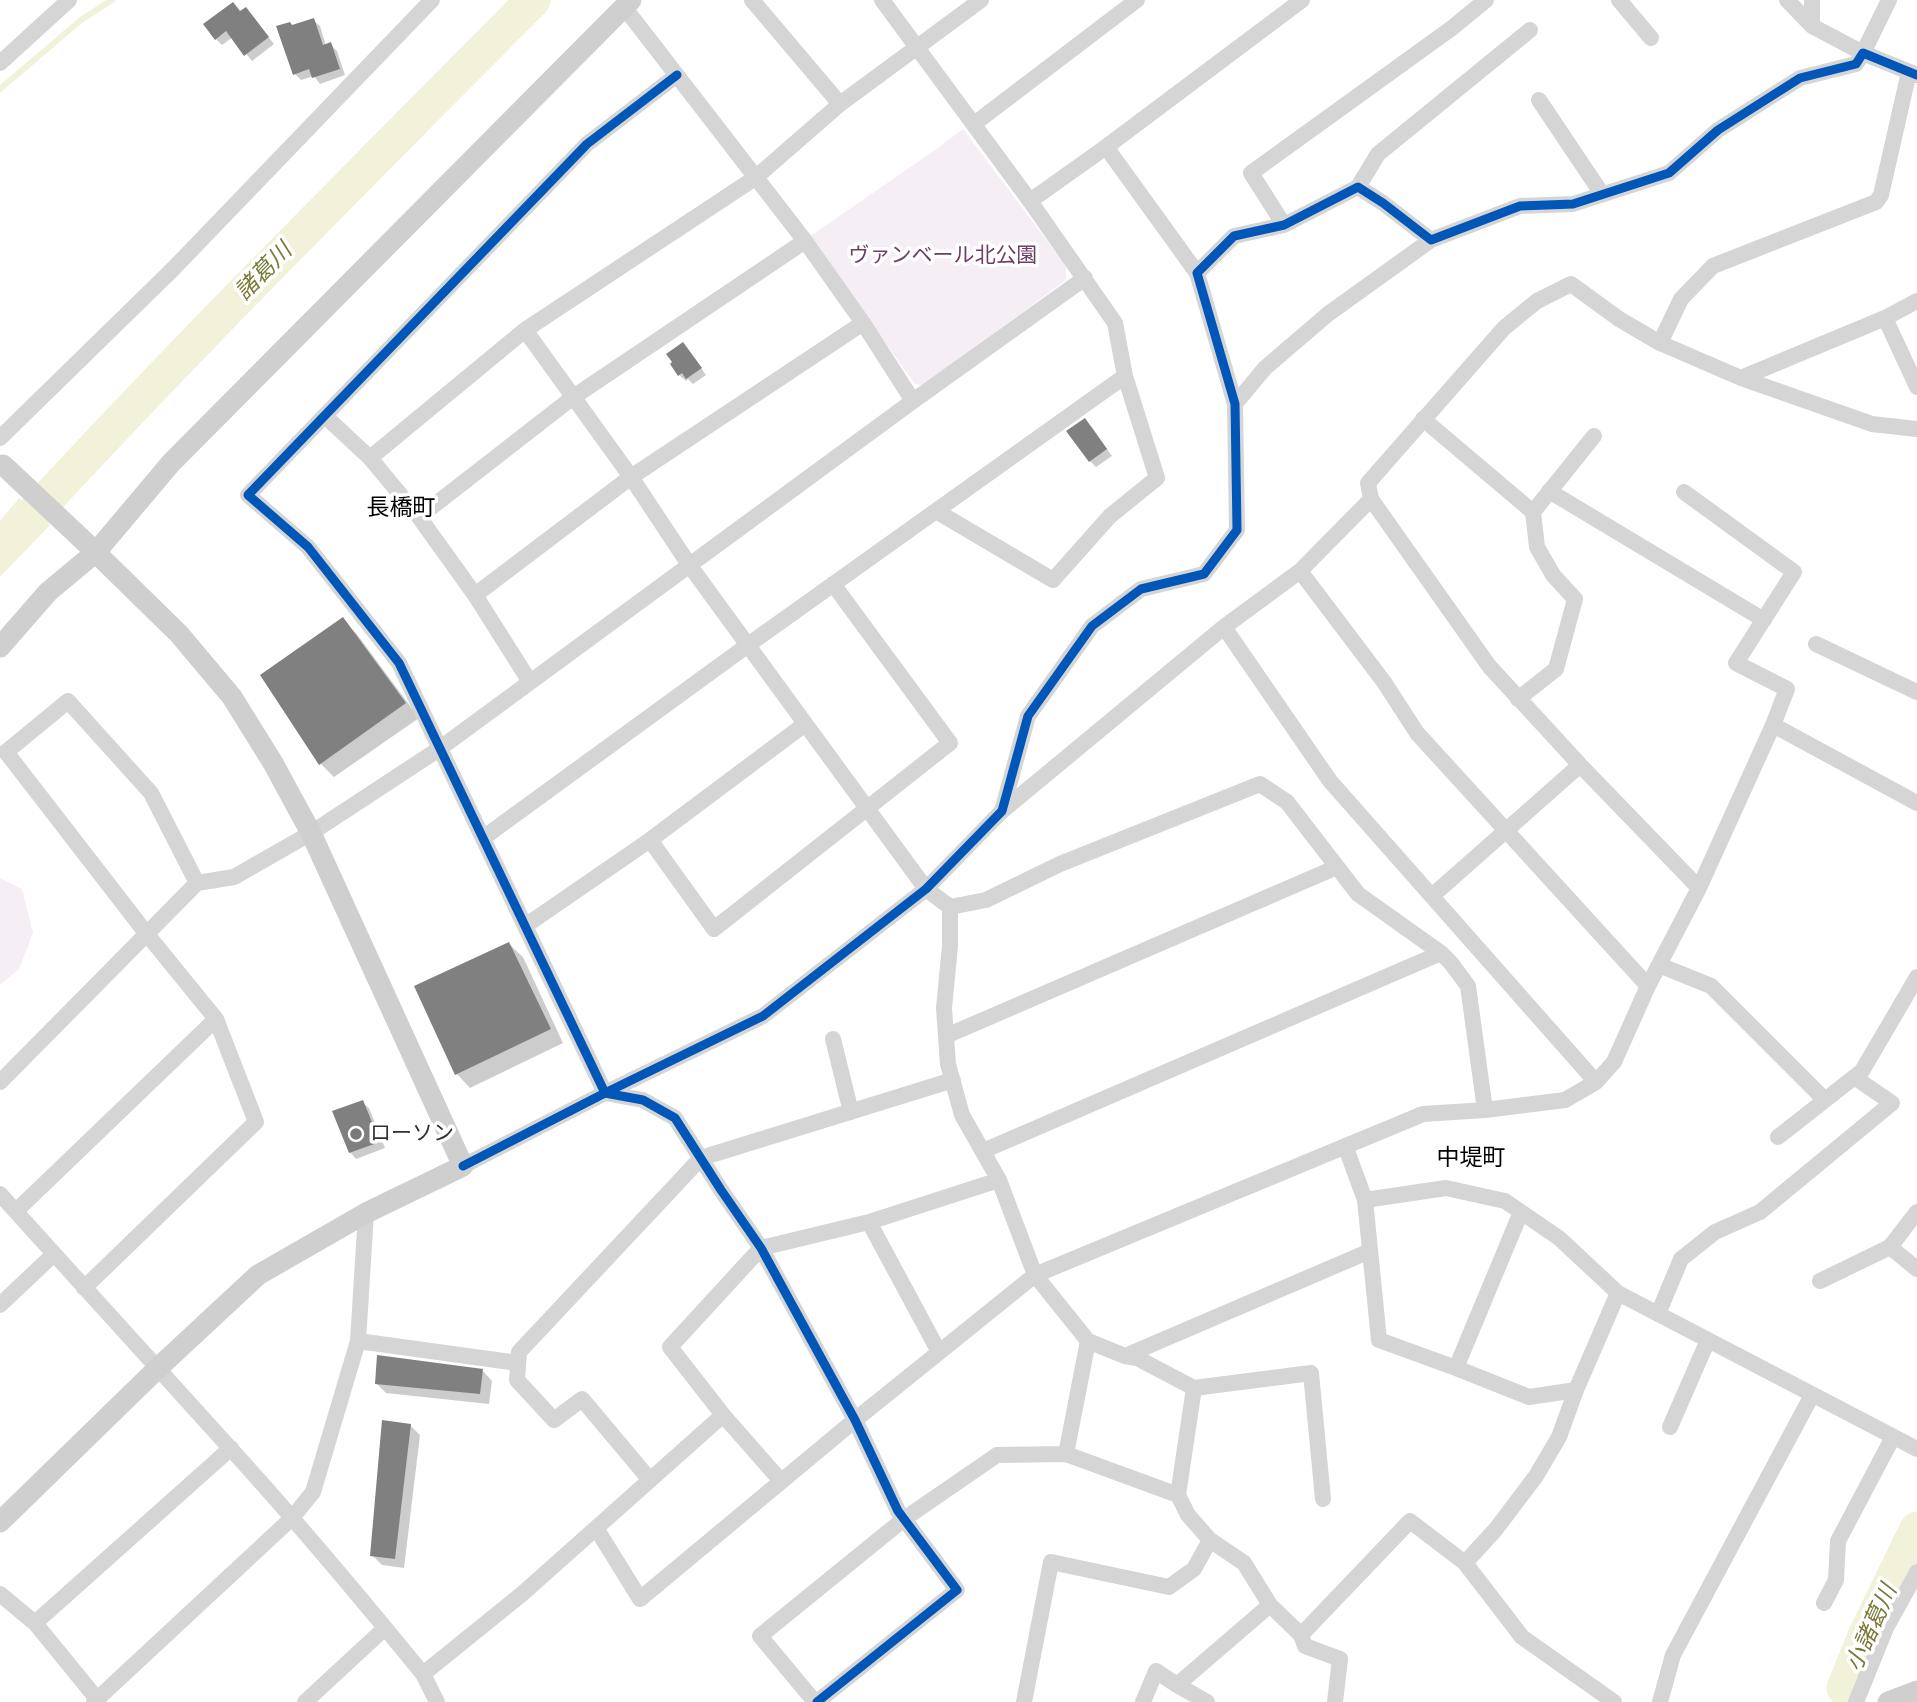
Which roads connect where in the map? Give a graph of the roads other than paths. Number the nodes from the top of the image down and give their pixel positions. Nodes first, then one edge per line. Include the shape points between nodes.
1 (69, 0) edge
2 (432, 0) edge
3 (752, 0) edge
4 (882, 0) edge
5 (981, 0) edge
6 (1137, 0) edge
7 (1302, 0) edge
8 (1486, 0) edge
9 (1619, 0) edge
10 (1787, 0) edge
11 (1812, 0) edge
12 (1889, 0) edge
13 (628, 3) edge
14 (1812, 26) junction
15 (1530, 30) dead end
16 (1651, 38) dead end
17 (918, 47) junction
18 (1863, 53) junction
19 (0, 62) edge
20 (1913, 74) edge
21 (677, 75) junction
22 (1539, 100) dead end
23 (840, 104) junction
24 (974, 124) junction
25 (1106, 147) junction
26 (755, 178) junction
27 (1358, 187) junction
28 (1602, 194) junction
29 (1030, 201) junction
30 (1284, 225) junction
31 (1431, 240) junction
32 (805, 241) junction
33 (1197, 273) junction
34 (1085, 278) junction
35 (1917, 301) edge
36 (1885, 318) junction
37 (863, 323) junction
38 (525, 330) junction
39 (1660, 343) junction
40 (1125, 376) junction
41 (1741, 378) junction
42 (1917, 387) edge
43 (572, 398) junction
44 (914, 401) junction
45 (1235, 404) junction
46 (326, 416) junction
47 (1423, 419) junction
48 (1917, 429) edge
49 (1594, 436) dead end
50 (0, 438) edge
51 (370, 458) junction
52 (1, 463) edge
53 (631, 477) junction
54 (1549, 491) junction
55 (1684, 492) dead end
56 (1370, 499) junction
57 (936, 511) junction
58 (1533, 512) junction
59 (419, 517) junction
60 (91, 547) junction
61 (690, 566) junction
62 (1300, 571) junction
63 (833, 584) junction
64 (475, 595) junction
65 (1764, 620) junction
66 (1224, 627) junction
67 (1816, 644) dead end
68 (748, 645) junction
69 (0, 648) edge
70 (530, 682) junction
71 (1917, 692) edge
72 (1518, 699) junction
73 (805, 724) junction
74 (1773, 725) junction
75 (439, 749) junction
76 (1580, 765) junction
77 (1917, 803) edge
78 (867, 808) junction
79 (1002, 811) junction
80 (1505, 830) junction
81 (311, 833) junction
82 (483, 838) junction
83 (650, 840) junction
84 (1337, 867) junction
85 (197, 883) junction
86 (1699, 888) junction
87 (926, 889) junction
88 (1432, 896) junction
89 (950, 906) junction
90 (525, 926) junction
91 (146, 933) junction
92 (1441, 954) junction
93 (1659, 965) junction
94 (1917, 977) edge
95 (1648, 986) junction
96 (216, 1019) junction
97 (946, 1036) junction
98 (834, 1040) dead end
99 (1854, 1077) junction
100 (953, 1080) junction
101 (0, 1082) edge
102 (1596, 1082) junction
103 (605, 1093) junction
104 (1824, 1100) junction
105 (1485, 1110) junction
106 (851, 1112) junction
107 (1778, 1136) dead end
108 (1346, 1147) junction
109 (983, 1152) junction
110 (701, 1158) junction
111 (463, 1167) junction
112 (999, 1180) junction
113 (0, 1194) edge
114 (1365, 1200) junction
115 (16, 1211) junction
116 (1521, 1212) junction
117 (1917, 1212) edge
118 (366, 1213) junction
119 (869, 1223) junction
120 (1890, 1247) junction
121 (761, 1248) junction
122 (1370, 1251) junction
123 (54, 1254) junction
124 (1917, 1269) edge
125 (1035, 1275) junction
126 (1820, 1281) dead end
127 (84, 1288) junction
128 (1618, 1293) junction
129 (0, 1305) edge
130 (1658, 1314) junction
131 (1708, 1340) junction
132 (358, 1341) junction
133 (1088, 1341) junction
134 (939, 1352) junction
135 (1125, 1356) junction
136 (518, 1363) junction
137 (158, 1368) junction
138 (1456, 1368) junction
139 (1194, 1388) junction
140 (1576, 1390) junction
141 (1812, 1395) junction
142 (723, 1415) junction
143 (855, 1420) junction
144 (1670, 1427) dead end
145 (1893, 1437) junction
146 (231, 1448) junction
147 (1917, 1449) edge
148 (1066, 1454) junction
149 (650, 1480) junction
150 (782, 1481) junction
151 (1178, 1494) junction
152 (1323, 1499) dead end
153 (292, 1518) junction
154 (904, 1519) junction
155 (0, 1522) edge
156 (596, 1528) junction
157 (1210, 1540) junction
158 (1465, 1563) junction
159 (1917, 1572) edge
160 (0, 1594) edge
161 (1824, 1603) dead end
162 (1270, 1605) junction
163 (35, 1623) junction
164 (385, 1628) junction
165 (1301, 1635) junction
166 (423, 1674) junction
167 (1177, 1685) junction
168 (1917, 1691) edge
169 (320, 1696) edge
170 (96, 1701) edge
171 (305, 1702) edge
172 (438, 1702) edge
173 (816, 1702) edge
174 (1024, 1702) edge
175 (1143, 1702) edge
176 (1207, 1702) edge
177 (1335, 1702) edge
178 (1614, 1702) edge
179 (1660, 1702) edge
180 (1856, 1702) edge
181 (1888, 1702) edge

1 - 19 street
2 - 50 street via 173,269
3 - 23 street
4 - 17 street
5 - 17 street
6 - 24 street
7 - 25 street
8 - 30 street via 1251,173
9 - 16 street
10 - 14 street
11 - 14 street
12 - 18 street
13 - 21 street
13 - 60 street
14 - 18 street
15 - 27 street via 1378,154
17 - 23 street
17 - 24 street
18 - 20 street
18 - 28 street via 1856,64 1800,78 1718,130 1669,173
20 - 39 street via 1881,195 1875,202 1713,266 1681,299
21 - 26 street
21 - 46 street via 587,144
22 - 28 street
23 - 26 street
24 - 29 street
25 - 29 street
25 - 33 street
26 - 32 street
26 - 38 street
27 - 30 street
27 - 31 street
28 - 31 street via 1573,204 1520,206
29 - 34 street
30 - 33 street via 1234,236
31 - 45 street via 1328,314 1265,368
32 - 37 street
32 - 43 street
33 - 45 street
34 - 40 street via 1115,323
34 - 44 street
35 - 36 street
36 - 41 street
36 - 42 street
37 - 44 street
37 - 53 street
38 - 43 street
38 - 51 street
39 - 41 street
39 - 47 street via 1571,284 1536,301 1504,328
40 - 57 street
40 - 57 street via 1157,478 1110,516 1054,580
41 - 48 street via 1872,424
43 - 53 street
43 - 59 street
44 - 61 street
45 - 79 street via 1237,530 1203,574 1141,589 1092,626 1028,716
46 - 51 street
46 - 75 street via 248,495 308,547 399,663
47 - 56 street via 1368,483
47 - 58 street
49 - 54 street
51 - 59 street
52 - 60 street
53 - 61 street
53 - 64 street
54 - 58 street
54 - 65 street
55 - 65 street via 1794,572
56 - 62 street
56 - 72 street via 1489,666
57 - 63 street
58 - 72 street via 1537,547 1553,575 1575,599 1556,669
59 - 64 street
60 - 69 street
60 - 81 street via 179,634 232,697
61 - 68 street
61 - 70 street
62 - 66 street
62 - 80 street via 1417,733
63 - 68 street
63 - 78 street via 950,743
64 - 70 street
65 - 74 street via 1736,663 1787,689
66 - 79 street
66 - 88 street via 1331,781
67 - 71 street
68 - 73 street
68 - 82 street
70 - 75 street
72 - 76 street
73 - 78 street
73 - 83 street
74 - 77 street
74 - 86 street
75 - 81 street
75 - 82 street
76 - 80 street
76 - 86 street
78 - 83 street via 714,929
78 - 87 street
79 - 87 street
80 - 88 street
80 - 95 street
81 - 85 street via 234,877
81 - 111 street
82 - 90 street
83 - 90 street
84 - 89 street via 1287,802 1260,784 1060,864 986,900
84 - 92 street via 1358,894
84 - 97 street
85 - 91 street
85 - 91 street via 151,793 68,701 6,752
86 - 93 street
87 - 89 street
87 - 103 street via 763,1016
88 - 102 street
89 - 97 street
90 - 103 street
91 - 96 street
91 - 101 street
92 - 105 street via 1468,986
92 - 109 street
93 - 95 street
93 - 104 street via 1711,986
94 - 99 street via 1862,1071
95 - 102 street via 1614,1062
96 - 115 street
96 - 127 street via 256,1122
97 - 100 street
98 - 106 street
99 - 104 street
99 - 130 street via 1892,1103 1760,1212 1716,1232 1681,1259
100 - 106 street
100 - 109 street via 962,1115
102 - 105 street via 1564,1100
103 - 110 street via 643,1100 676,1118
103 - 111 street
104 - 107 street
105 - 108 street via 1423,1114
106 - 110 street
108 - 114 street
108 - 125 street
109 - 112 street
110 - 121 street
110 - 136 street via 519,1352
111 - 118 street
112 - 119 street
112 - 125 street
113 - 115 street
114 - 116 street via 1446,1188 1506,1201
114 - 122 street
115 - 123 street
116 - 128 street via 1559,1238
116 - 138 street
117 - 120 street
118 - 132 street
118 - 137 street via 258,1275
119 - 121 street
119 - 134 street
120 - 124 street
120 - 126 street
121 - 142 street via 670,1347
121 - 143 street
122 - 135 street
122 - 138 street via 1379,1340
123 - 127 street
123 - 129 street
125 - 133 street
125 - 134 street
127 - 137 street
128 - 130 street
128 - 140 street
130 - 131 street
131 - 141 street
131 - 144 street
132 - 136 street
132 - 153 street via 313,1492
133 - 135 street
133 - 148 street
134 - 143 street
135 - 139 street
136 - 149 street via 517,1380 554,1420 582,1399
137 - 146 street
137 - 155 street
138 - 140 street via 1529,1397
139 - 151 street
139 - 152 street via 1311,1373
140 - 158 street via 1559,1437 1536,1476
141 - 145 street
141 - 179 street via 1673,1655
142 - 149 street
142 - 150 street
143 - 150 street
143 - 154 street
145 - 147 street
145 - 161 street via 1838,1541 1836,1580
146 - 153 street
146 - 163 street
148 - 151 street
148 - 154 street via 997,1455
149 - 156 street
150 - 156 street via 640,1599
151 - 157 street via 1188,1515
153 - 164 street
153 - 170 street
154 - 173 street via 957,1590
154 - 173 street via 761,1636
156 - 166 street
157 - 162 street via 1244,1563
157 - 174 street via 1194,1569 1169,1587 1051,1562
158 - 165 street via 1410,1521
158 - 178 street via 1522,1636
159 - 180 street via 1886,1628
160 - 163 street
162 - 165 street
162 - 167 street
163 - 170 street
164 - 166 street
164 - 169 street
165 - 177 street via 1305,1646 1340,1659
166 - 172 street
167 - 175 street via 1156,1671
167 - 176 street
168 - 181 street
169 - 171 street

